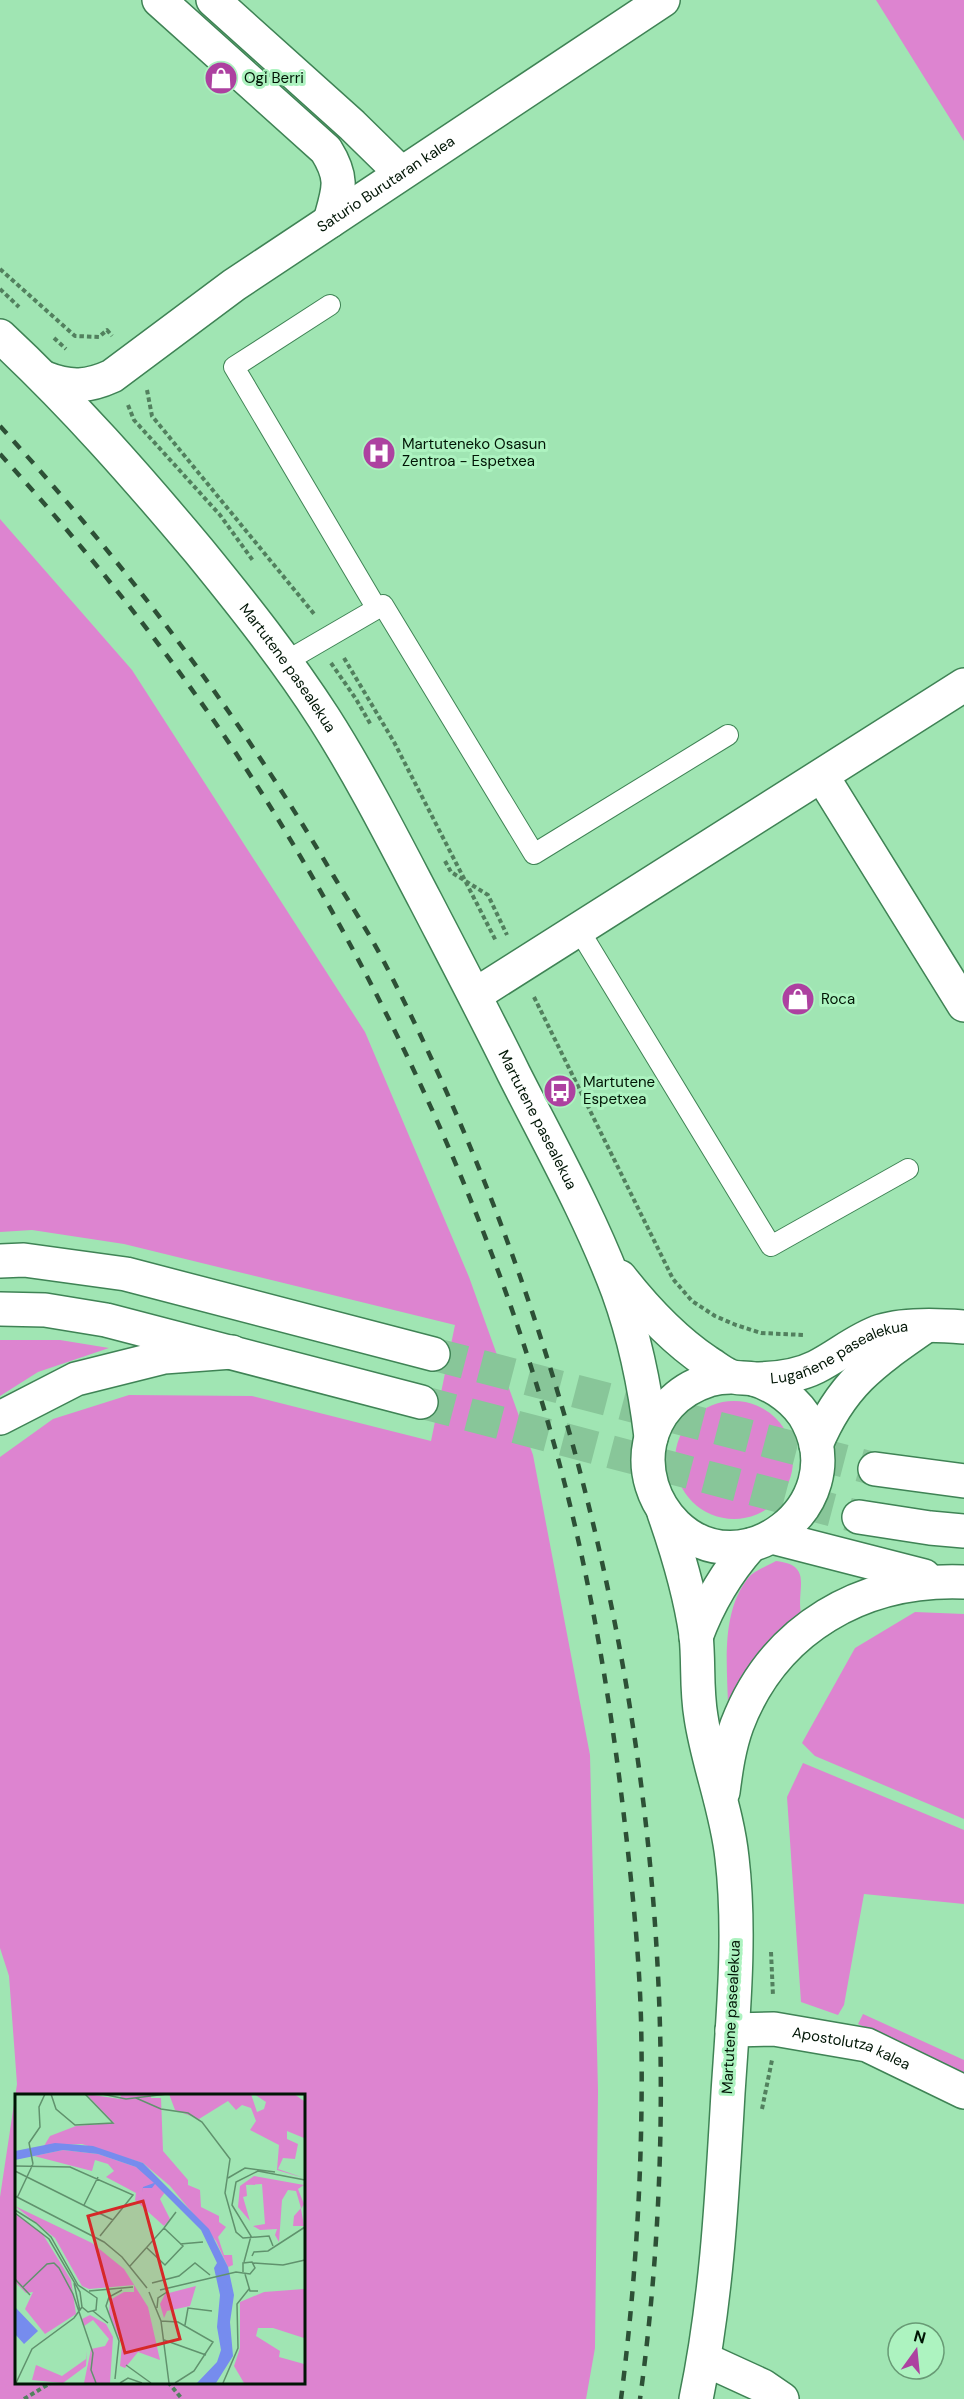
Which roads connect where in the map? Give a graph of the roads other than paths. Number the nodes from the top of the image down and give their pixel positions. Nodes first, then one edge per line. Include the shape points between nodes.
1 (159, 0) edge
2 (213, 0) edge
3 (663, 0) edge
4 (401, 173) junction
5 (330, 221) junction
6 (330, 305) dead end
7 (0, 336) edge
8 (112, 376) junction
9 (45, 378) junction
10 (101, 436) junction
11 (377, 609) junction
12 (285, 662) junction
13 (964, 685) edge
14 (729, 735) dead end
15 (822, 776) junction
16 (579, 930) junction
17 (960, 989) edge
18 (475, 995) junction
19 (908, 1169) dead end
20 (600, 1246) junction
21 (0, 1261) edge
22 (0, 1309) edge
23 (924, 1327) junction
24 (964, 1327) edge
25 (231, 1352) junction
26 (433, 1354) tunnel mouth
27 (742, 1378) junction
28 (421, 1402) tunnel mouth
29 (0, 1418) edge
30 (651, 1437) junction
31 (816, 1445) junction
32 (875, 1469) tunnel mouth
33 (964, 1481) edge
34 (664, 1513) junction
35 (859, 1517) tunnel mouth
36 (964, 1531) edge
37 (761, 1541) junction
38 (958, 1582) edge
39 (696, 1637) junction
40 (722, 1806) junction
41 (732, 2030) junction
42 (964, 2092) edge
43 (704, 2359) junction
44 (696, 2399) edge
45 (782, 2399) edge

1 - 5 main road via 326,150 337,168 339,183
2 - 4 main road
3 - 4 main road, Saturio Burutaran kalea
4 - 5 main road, Saturio Burutaran kalea
5 - 8 main road, Saturio Burutaran kalea via 234,285
6 - 11 lane via 234,367
7 - 9 main road, Martutene pasealekua
8 - 9 main road via 96,384 78,386 61,385
8 - 10 main road via 97,405 96,422
9 - 10 main road, Martutene pasealekua
10 - 12 main road, Martutene pasealekua via 254,619
11 - 12 lane
11 - 14 lane via 383,605 534,854
12 - 18 main road, Martutene pasealekua via 324,718 382,819
13 - 15 main road
15 - 16 main road
15 - 17 main road
16 - 18 main road
16 - 19 lane via 771,1246
18 - 20 main road, Martutene pasealekua
20 - 27 main road, Martutene pasealekua via 616,1272 656,1319 688,1347
20 - 30 main road, Martutene pasealekua via 634,1343
21 - 26 main road via 24,1260 126,1274
22 - 25 main road via 45,1310 106,1320
23 - 24 main road, Lugañene pasealekua
23 - 27 main road, Lugañene pasealekua via 882,1331 796,1375
23 - 31 main road, Lugañene pasealekua via 855,1380 832,1410
25 - 28 main road
25 - 29 main road via 164,1357 76,1379
27 - 30 main road, Martutene pasealekua via 710,1379 690,1388 660,1417
27 - 31 main road, Martutene pasealekua via 776,1388 794,1403 808,1422
30 - 34 main road, Martutene pasealekua via 648,1477
31 - 37 main road, Martutene pasealekua via 817,1472 809,1499 794,1521
32 - 33 main road
34 - 37 main road, Martutene pasealekua via 681,1530 703,1542 727,1547
34 - 39 main road, Martutene pasealekua via 684,1574
35 - 36 main road
37 - 38 main road
37 - 39 main road, Martutene pasealekua via 734,1564 719,1586
38 - 40 main road via 921,1583 862,1597 810,1626 787,1647 766,1670 737,1726 728,1756
39 - 40 main road, Martutene pasealekua via 697,1690 705,1743
40 - 41 main road, Martutene pasealekua via 735,1892
41 - 42 main road, Apostolutza kalea via 774,2029 867,2046
41 - 43 main road, Martutene pasealekua via 718,2247
43 - 44 main road, Martutene pasealekua
43 - 45 main road

